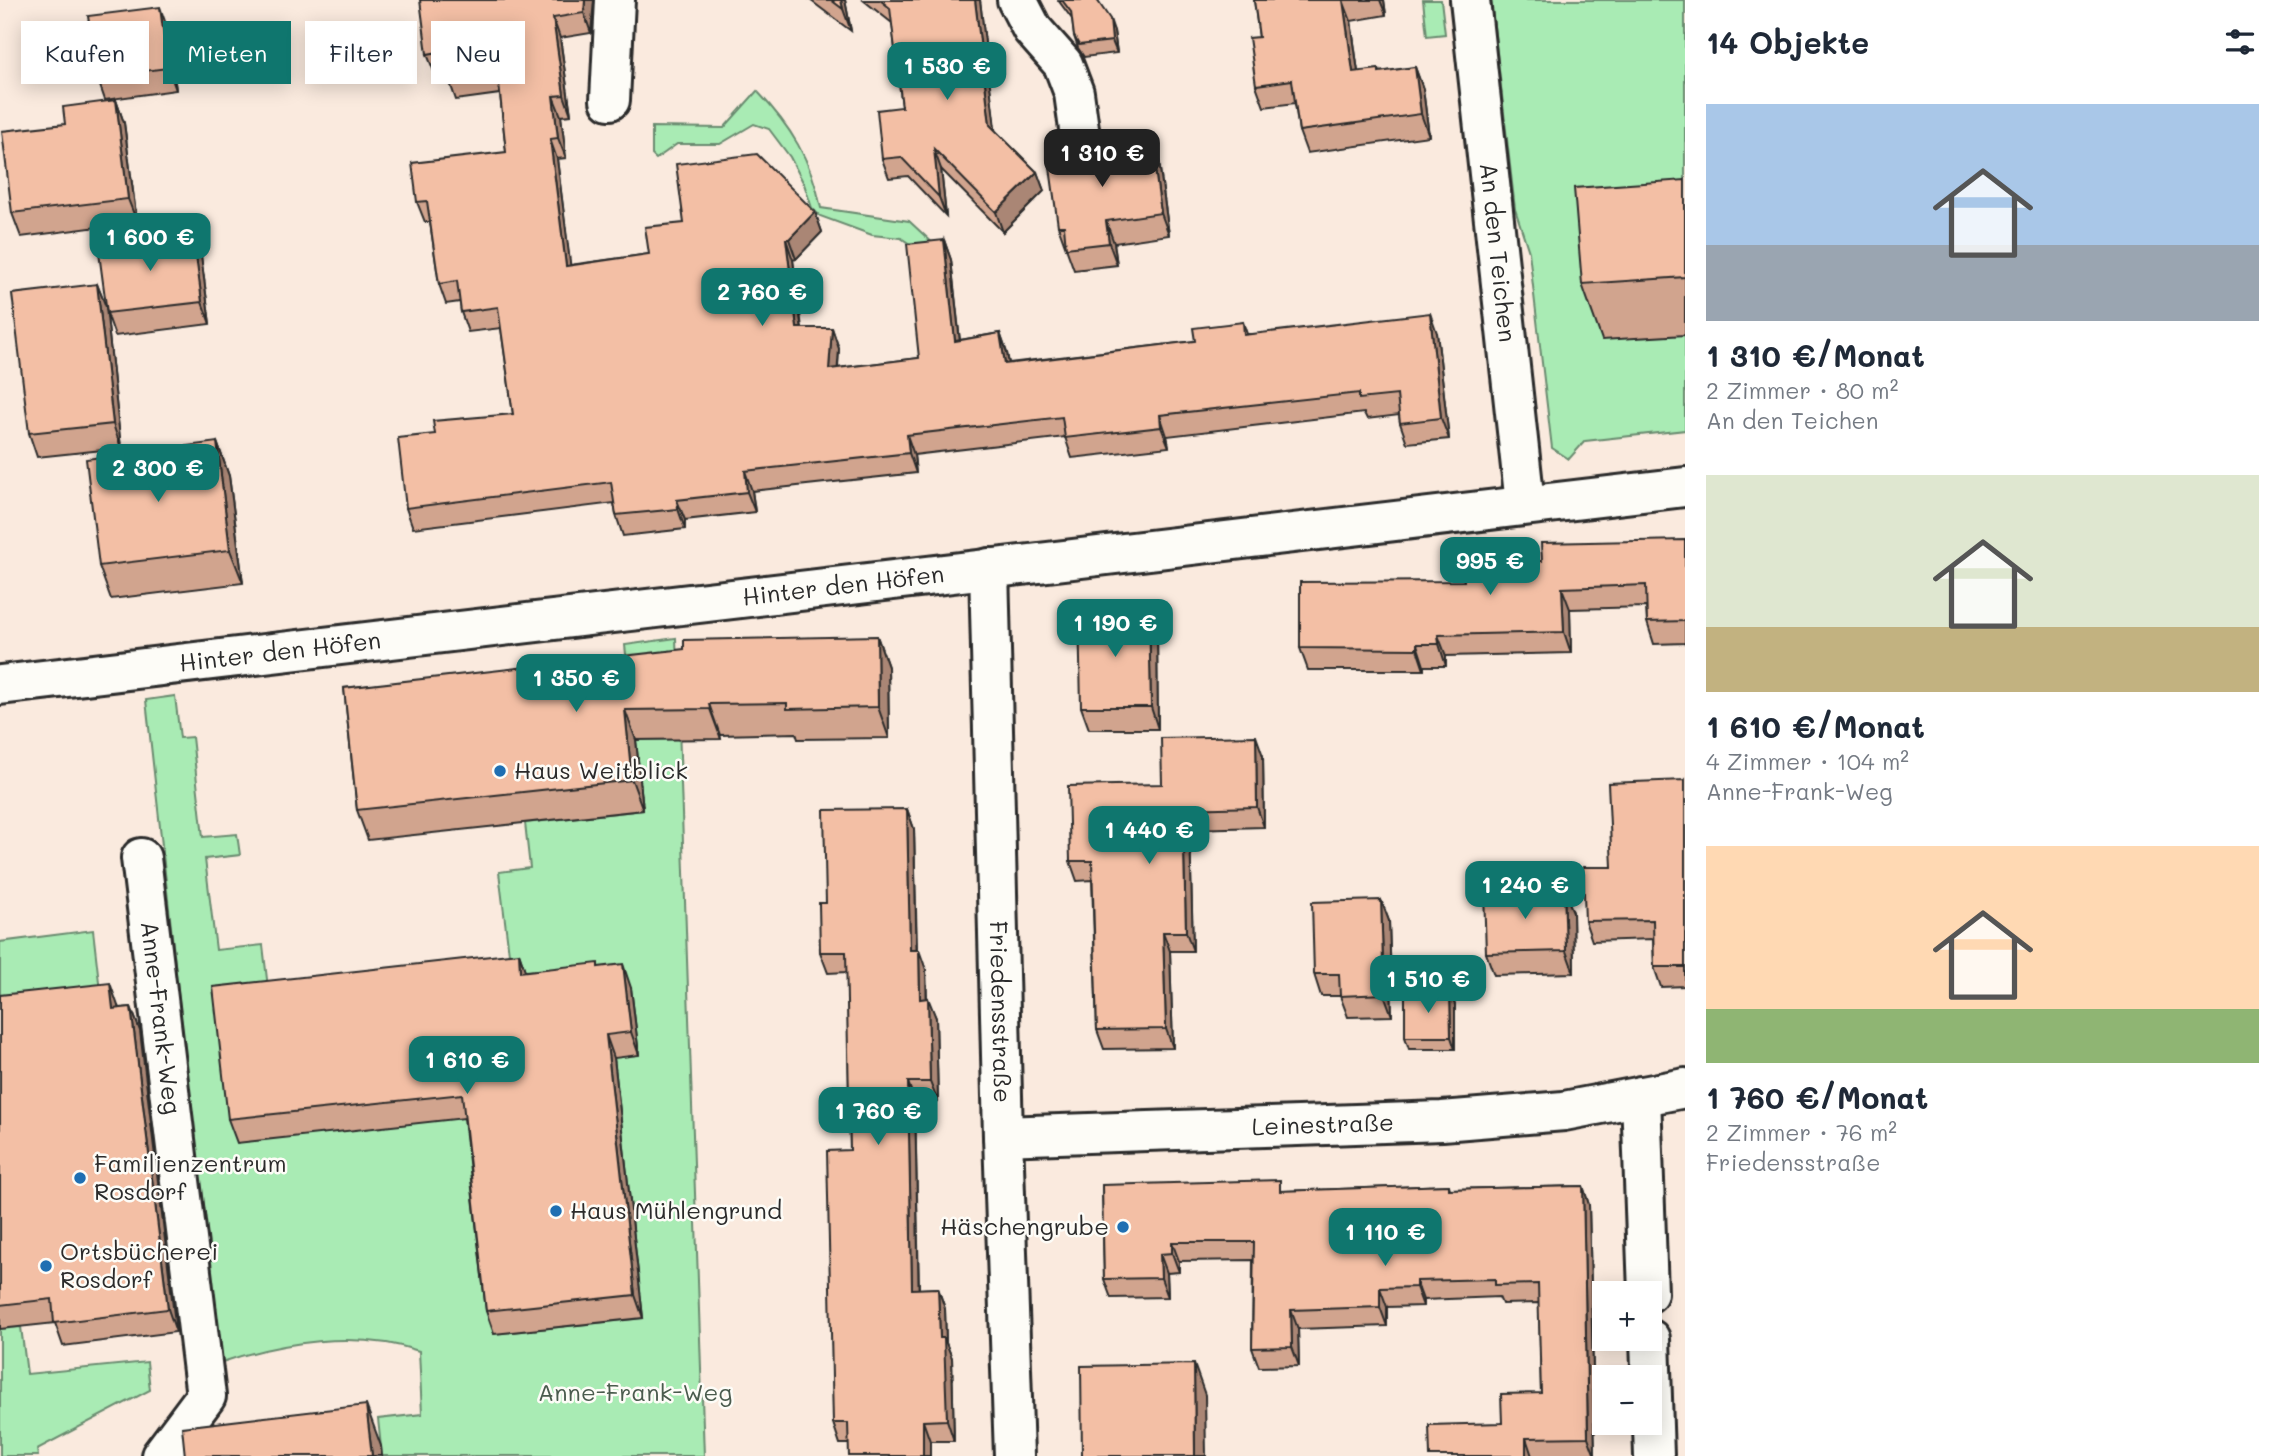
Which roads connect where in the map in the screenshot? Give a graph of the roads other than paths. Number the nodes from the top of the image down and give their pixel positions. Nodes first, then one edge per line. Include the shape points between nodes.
1 (615, 0) edge
2 (1017, 0) edge
3 (1470, 0) edge
4 (610, 100) dead end
5 (1080, 136) dead end
6 (1685, 487) edge
7 (1525, 504) junction
8 (989, 568) junction
9 (0, 685) edge
10 (141, 858) dead end
11 (1685, 1088) edge
12 (1641, 1096) junction
13 (1003, 1136) junction
14 (1648, 1281) edge
15 (1650, 1351) edge
16 (161, 1456) edge
17 (1014, 1456) edge
18 (1654, 1456) edge

1 - 4 street
2 - 5 street via 1032,29 1063,64 1074,93
3 - 7 street, An den Teichen
6 - 7 street, Hinter den Höfen
7 - 8 street, Hinter den Höfen
8 - 9 street, Hinter den Höfen
8 - 13 street, Friedensstraße
10 - 16 street, Anne-Frank-Weg via 206,1396
11 - 12 street, Leinestraße
12 - 13 street, Leinestraße via 1564,1111 1443,1121
12 - 14 street
13 - 17 street, Friedensstraße
15 - 18 street

